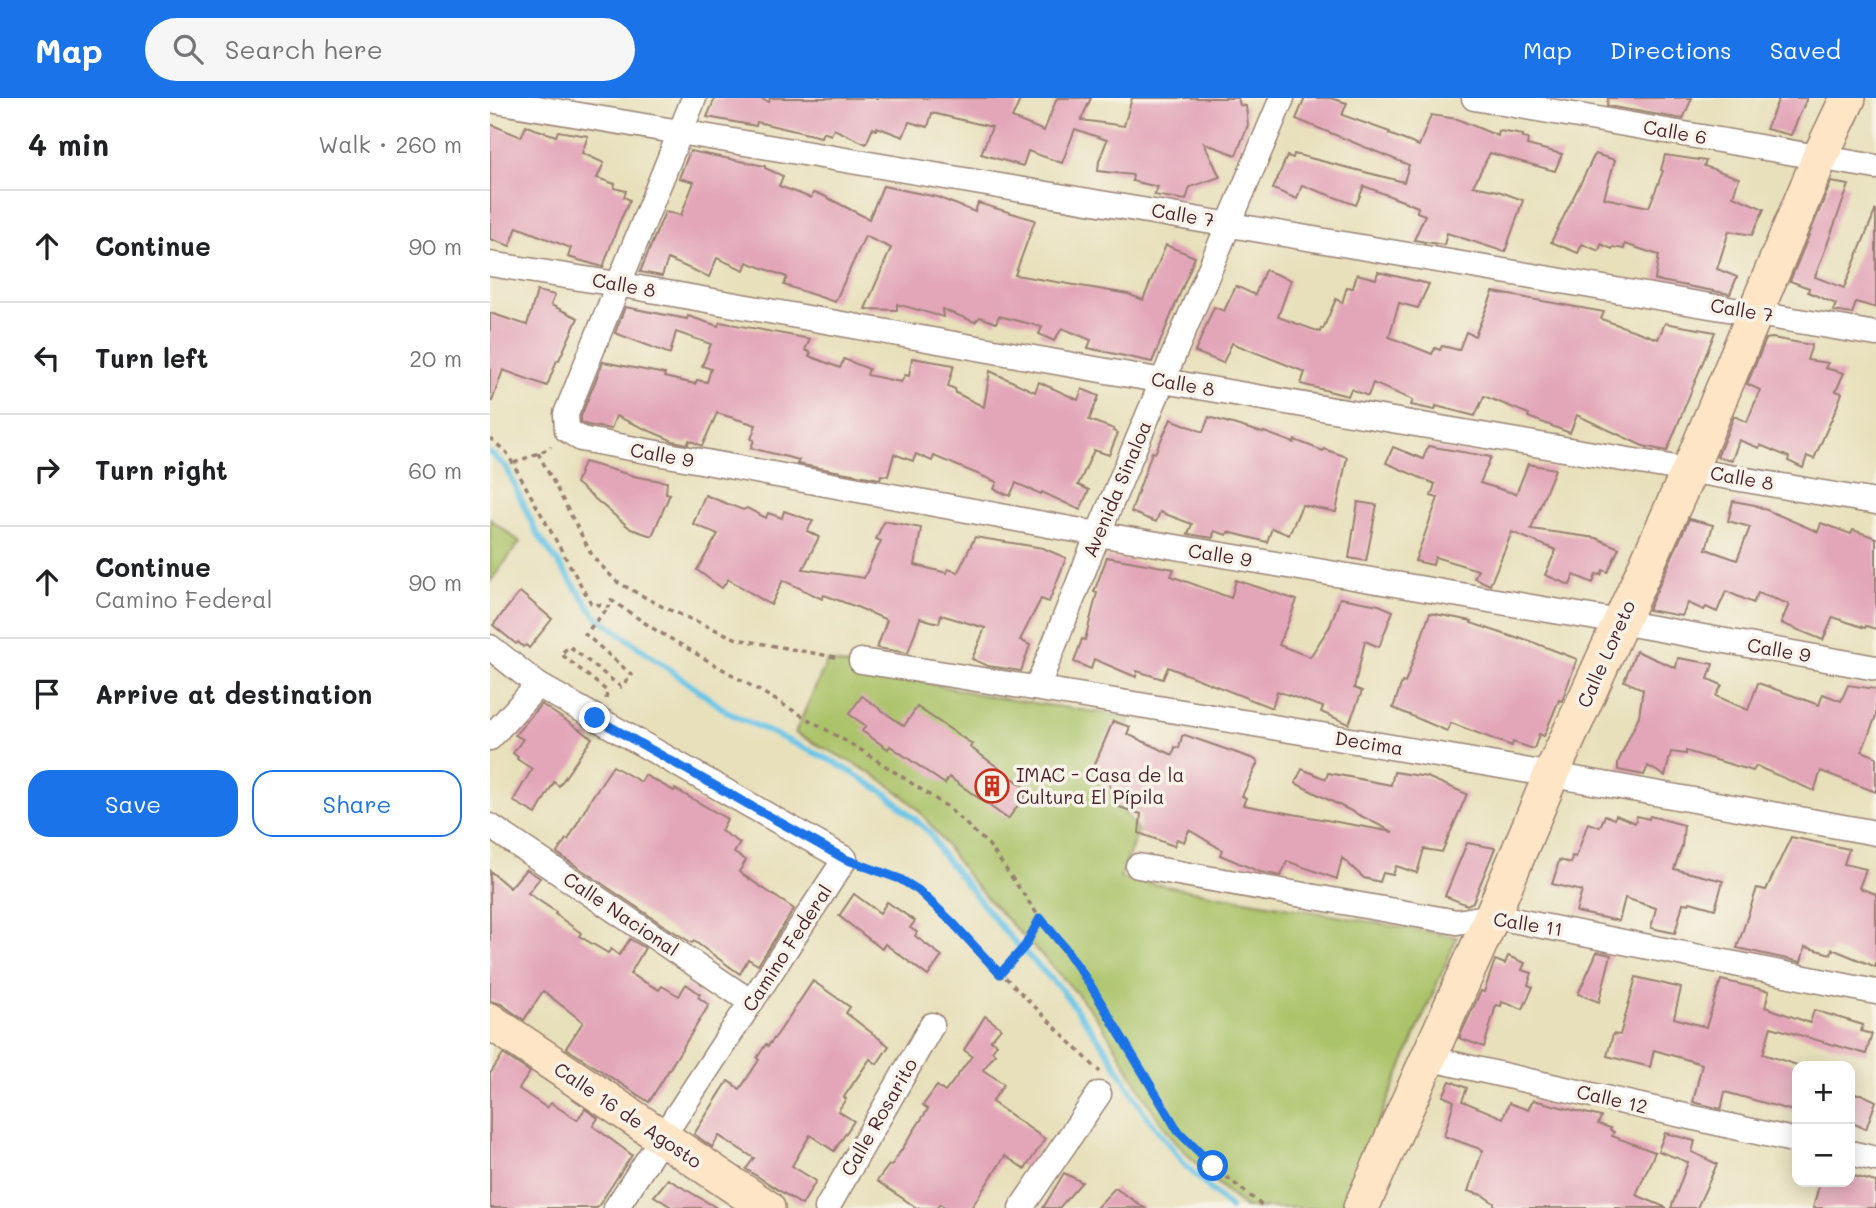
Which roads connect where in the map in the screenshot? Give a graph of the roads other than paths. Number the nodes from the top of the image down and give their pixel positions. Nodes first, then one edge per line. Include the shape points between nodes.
1 (694, 98) edge
2 (1282, 98) edge
3 (1474, 98) edge
4 (1847, 98) edge
5 (490, 100) edge
6 (679, 131) junction
7 (1820, 157) junction
8 (1876, 167) edge
9 (1230, 223) junction
10 (490, 264) edge
11 (617, 284) junction
12 (1755, 312) junction
13 (1876, 334) edge
14 (1163, 381) junction
15 (1690, 469) junction
16 (1876, 502) edge
17 (1098, 534) junction
18 (1620, 622) junction
19 (490, 647) edge
20 (861, 661) road end
21 (1876, 668) edge
22 (538, 685) junction
23 (1037, 688) junction
24 (490, 738) edge
25 (1552, 773) junction
26 (490, 826) edge
27 (1876, 833) edge
28 (1138, 866) dead end
29 (1492, 915) junction
30 (1876, 992) edge
31 (751, 1002) junction
32 (490, 1021) edge
33 (932, 1025) dead end
34 (1427, 1058) junction
35 (1099, 1094) road end
36 (664, 1139) junction
37 (1792, 1140) edge
38 (1855, 1154) edge
39 (1876, 1158) edge
40 (1367, 1207) edge
41 (616, 1208) edge
42 (767, 1208) edge
43 (827, 1208) edge
44 (1021, 1208) edge

1 - 6 street
2 - 9 street, Avenida Sinaloa
3 - 7 street, Calle 6
4 - 7 street, Calle Loreto
5 - 6 street, Calle 7
6 - 9 street, Calle 7
6 - 11 street
7 - 8 street, Calle 6
7 - 12 street, Calle Loreto
9 - 12 street, Calle 7
9 - 14 street, Avenida Sinaloa
10 - 11 street, Calle 8
11 - 14 street, Calle 8
11 - 17 street, Calle 9 via 566,414 567,430 581,439
12 - 13 street, Calle 7
12 - 15 street, Calle Loreto
14 - 15 street, Calle 8
14 - 17 street, Avenida Sinaloa
15 - 16 street, Calle 8
15 - 18 street, Calle Loreto
17 - 18 street, Calle 9
17 - 23 street, Avenida Sinaloa
18 - 21 street, Calle 9
18 - 25 street, Calle Loreto
19 - 22 street
20 - 23 street, Decima
22 - 24 street
22 - 31 street, Camino Federal via 845,859
23 - 25 street, Decima
25 - 27 street, Decima
25 - 29 street, Calle Loreto
26 - 31 street, Calle Nacional
28 - 29 street, Calle 11 via 1457,922
29 - 30 street, Calle 11
29 - 34 street, Calle Loreto
31 - 36 street, Camino Federal
32 - 36 street, Calle 16 de Agosto
33 - 43 street, Calle Rosarito
34 - 37 street, Calle 12
34 - 40 street, Calle Loreto
35 - 44 street
36 - 41 street, Camino Federal
36 - 42 street, Calle 16 de Agosto
38 - 39 street

